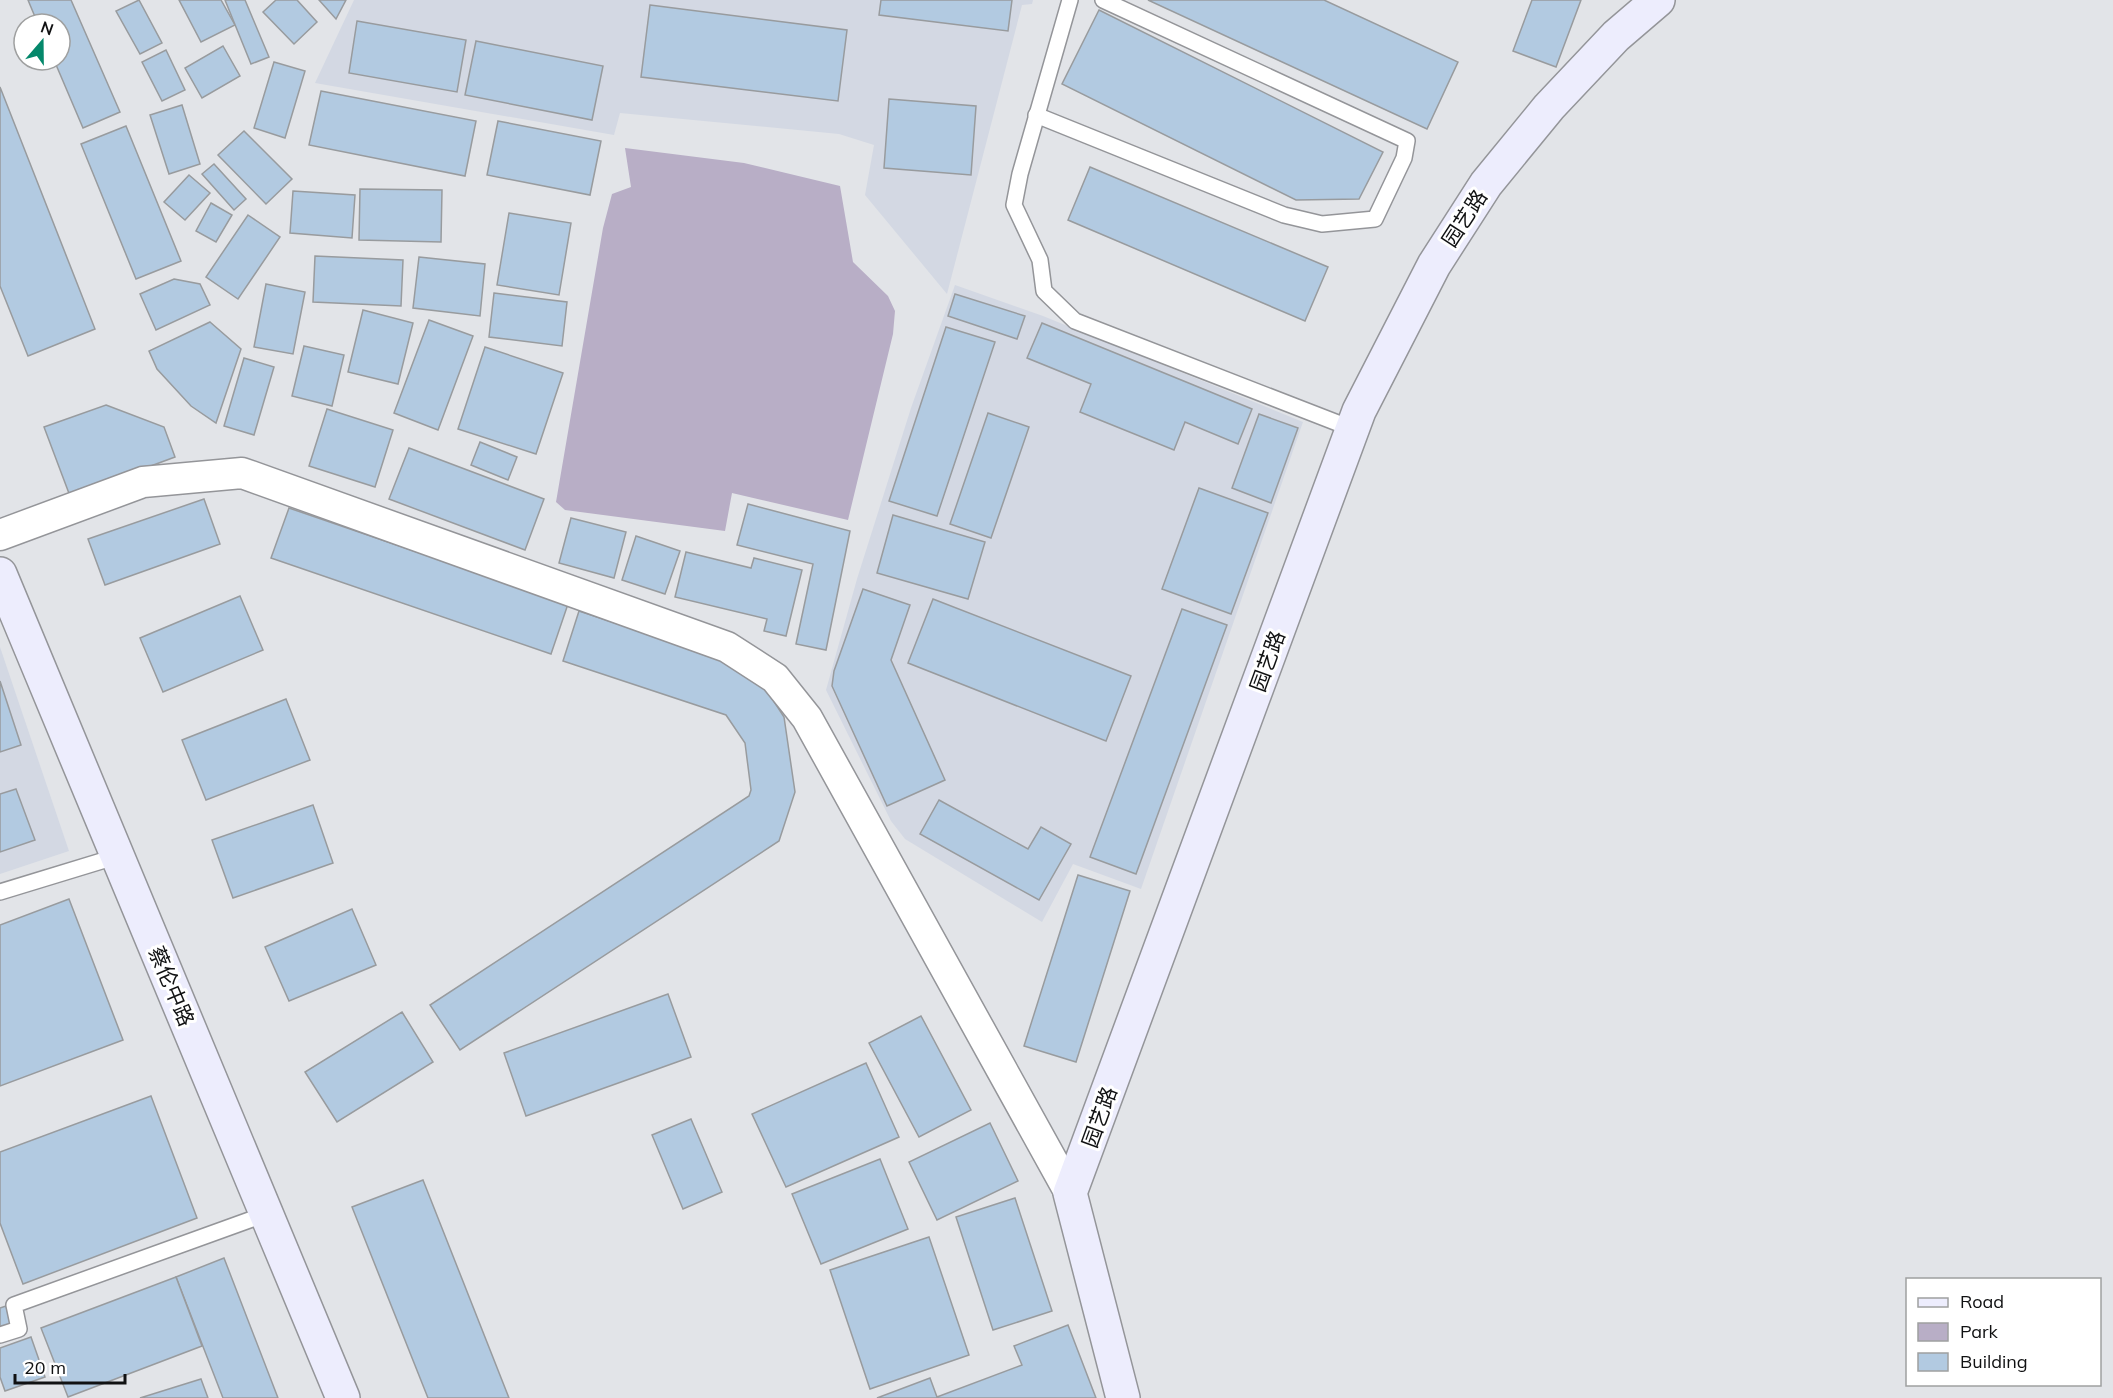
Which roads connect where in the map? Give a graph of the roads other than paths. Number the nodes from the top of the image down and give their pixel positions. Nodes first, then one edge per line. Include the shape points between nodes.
1 (1070, 0) edge
2 (1103, 0) edge
3 (1658, 0) edge
4 (1036, 115) junction
5 (1353, 429) junction
6 (0, 535) edge
7 (3, 587) edge
8 (118, 856) junction
9 (0, 892) edge
10 (1070, 1193) junction
11 (266, 1214) junction
12 (0, 1335) edge
13 (343, 1398) edge
14 (1123, 1398) edge

1 - 4 lane
2 - 4 lane via 1407,141 1404,158 1375,219 1322,224 1284,215
3 - 5 street, 园艺路 via 1616,36 1548,107 1486,184 1434,265
4 - 5 lane via 1014,205 1040,260 1044,291 1076,321
5 - 10 street, 园艺路
6 - 10 street via 143,482 242,473 727,647 775,678 807,718
7 - 8 street, 蔡伦中路
8 - 9 lane
8 - 11 street, 蔡伦中路
10 - 14 street
11 - 12 lane via 14,1305 19,1329
11 - 13 street, 蔡伦中路

